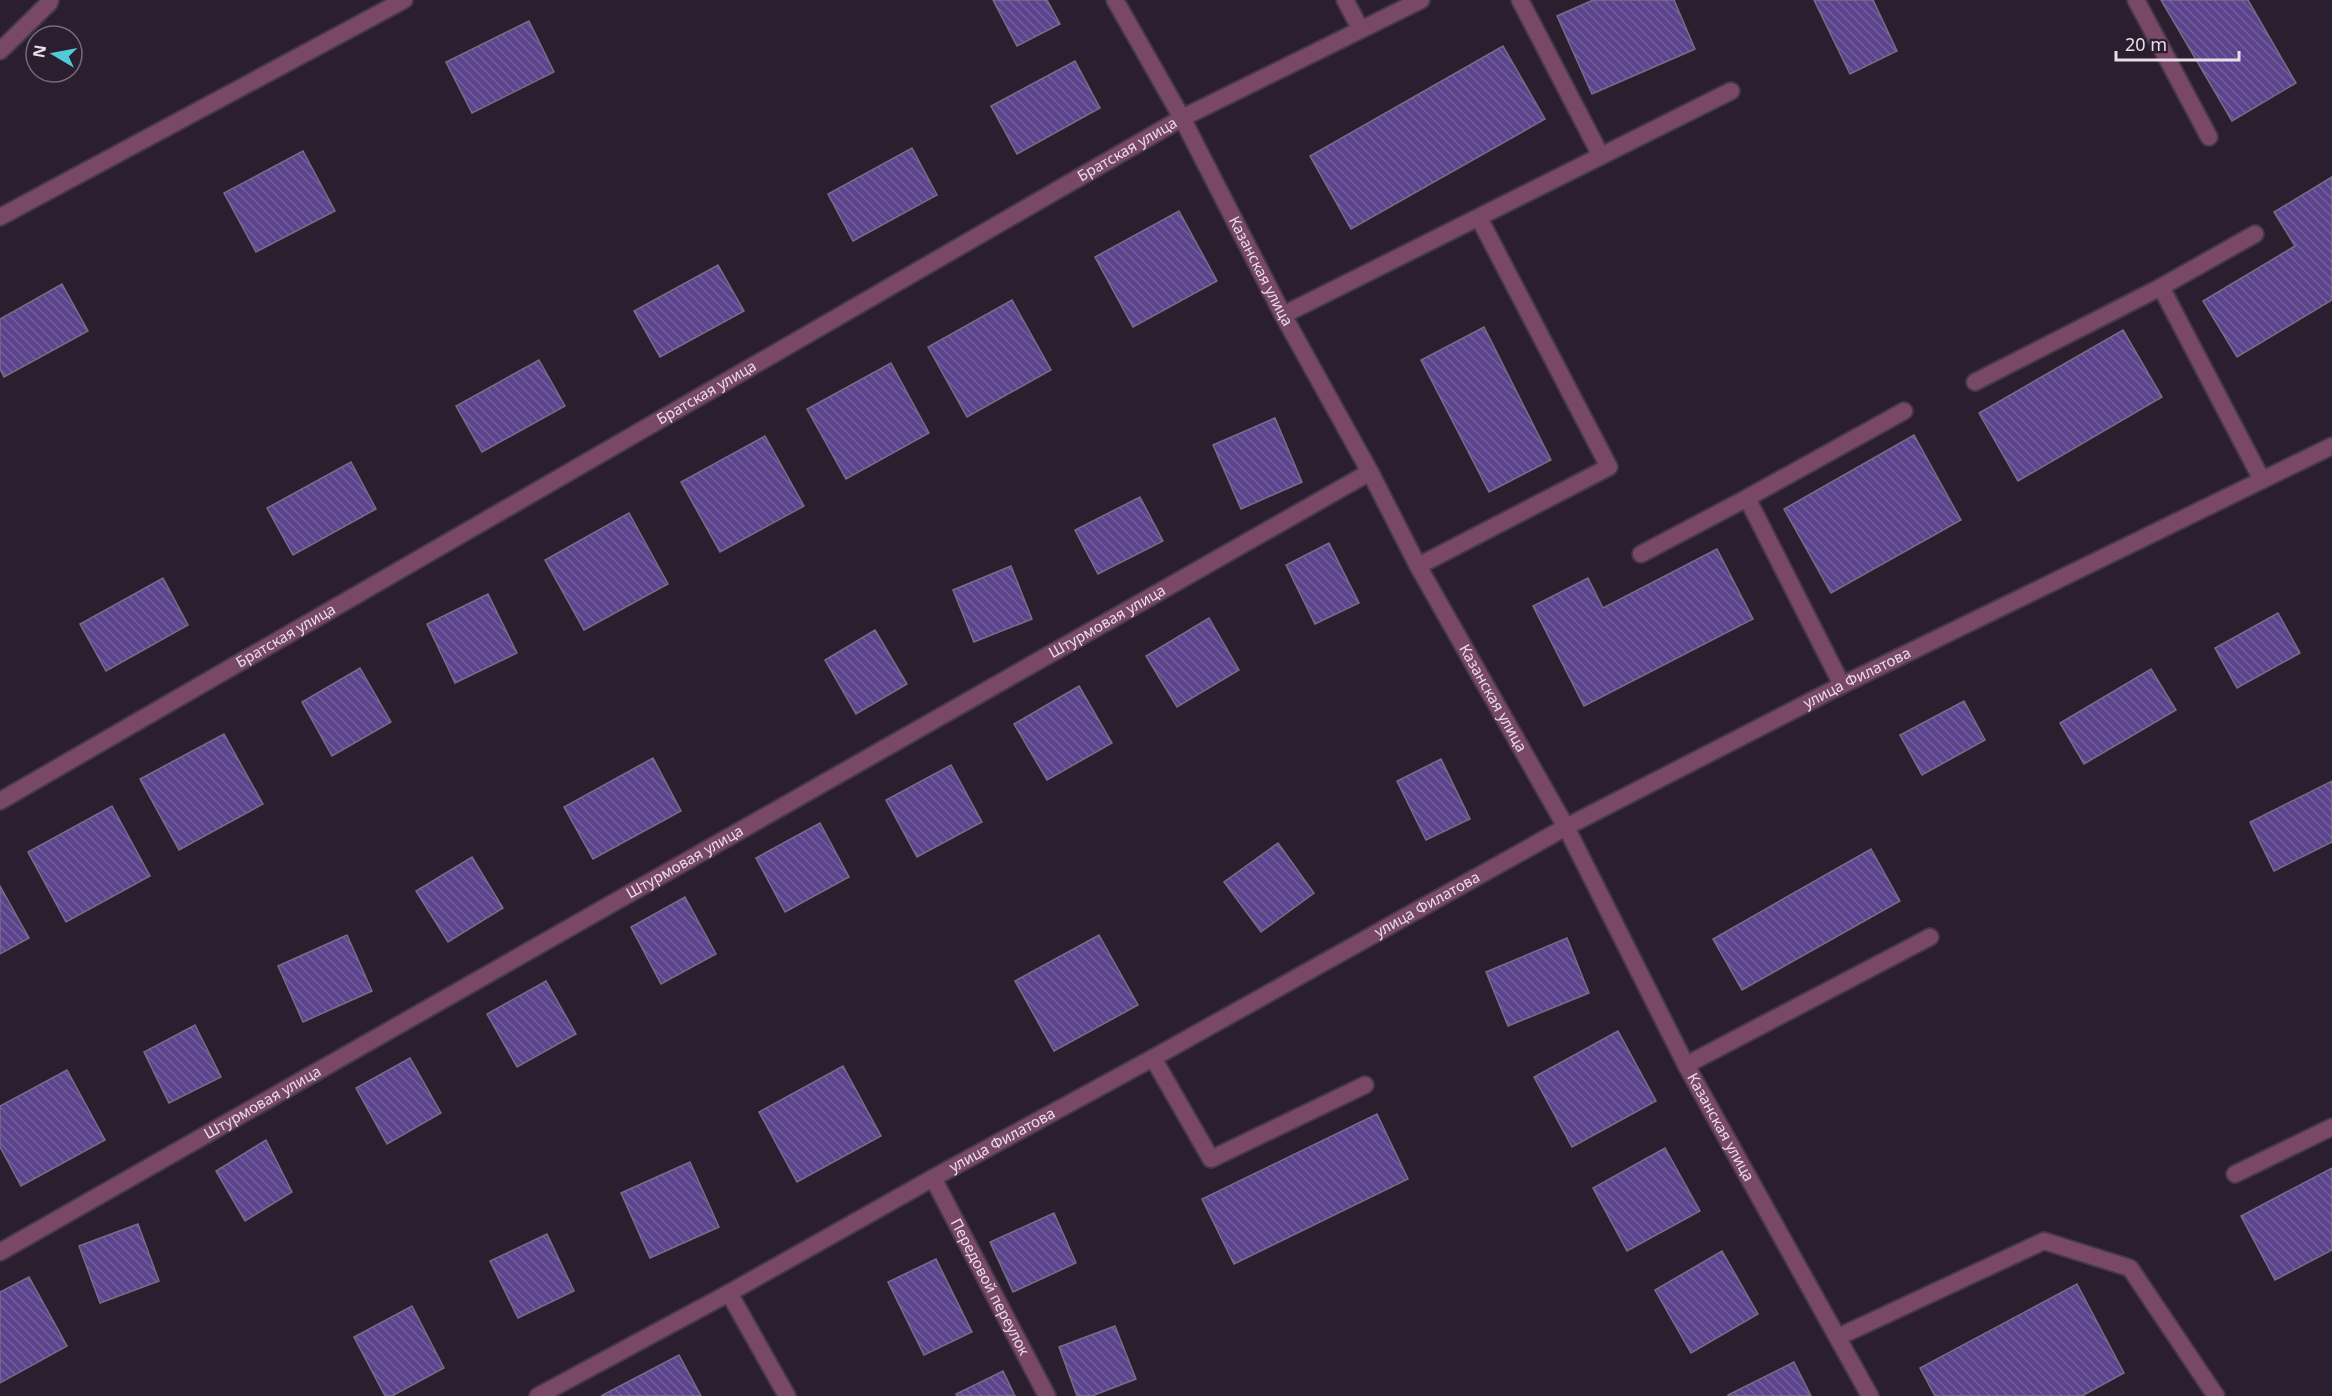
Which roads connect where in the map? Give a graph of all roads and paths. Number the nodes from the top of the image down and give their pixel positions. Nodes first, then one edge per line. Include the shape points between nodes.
1 (50, 0) edge
2 (404, 0) edge
3 (1116, 0) edge
4 (1345, 0) edge
5 (1421, 0) edge
6 (1520, 0) edge
7 (2136, 0) edge
8 (1360, 28) junction
9 (0, 51) edge
10 (1731, 91) dead end
11 (1182, 118) junction
12 (2209, 137) dead end
13 (1601, 156) junction
14 (0, 217) edge
15 (1479, 218) junction
16 (2255, 234) dead end
17 (2161, 287) junction
18 (1283, 315) junction
19 (1975, 382) dead end
20 (1904, 411) dead end
21 (2332, 446) edge
22 (1370, 472) junction
23 (2262, 480) junction
24 (1747, 498) junction
25 (1641, 554) dead end
26 (1418, 566) junction
27 (1842, 686) junction
28 (0, 801) edge
29 (1566, 827) junction
30 (1930, 937) dead end
31 (1154, 1058) junction
32 (1686, 1065) junction
33 (1365, 1086) dead end
34 (2332, 1127) edge
35 (2235, 1174) dead end
36 (933, 1178) junction
37 (0, 1252) edge
38 (729, 1293) junction
39 (1838, 1337) junction
40 (538, 1396) edge
41 (787, 1396) edge
42 (1047, 1396) edge
43 (1870, 1396) edge
44 (2216, 1396) edge

1 - 9 street
2 - 14 street
3 - 11 street, Казанская улица
4 - 8 street
5 - 8 street, Братская улица
6 - 13 street
7 - 12 street
8 - 11 street, Братская улица
10 - 13 street
11 - 18 street, Казанская улица
11 - 28 street, Братская улица
13 - 15 street
15 - 18 street
15 - 26 street via 1609,467
16 - 17 street
17 - 19 street
17 - 23 street
18 - 22 street, Казанская улица
20 - 24 street
21 - 23 street, улица Филатова
22 - 26 street, Казанская улица
22 - 37 street, Штурмовая улица
23 - 27 street, улица Филатова
24 - 25 street
24 - 27 street
26 - 29 street, Казанская улица
27 - 29 street, улица Филатова
29 - 31 street, улица Филатова
29 - 32 street, Казанская улица
30 - 32 street
31 - 33 street via 1211,1159
31 - 36 street, улица Филатова
32 - 39 street, Казанская улица
34 - 35 street
36 - 38 street, улица Филатова
36 - 42 street, Передовой переулок
38 - 40 street, улица Филатова
38 - 41 street
39 - 43 street, Казанская улица
39 - 44 street via 2044,1241 2130,1268

